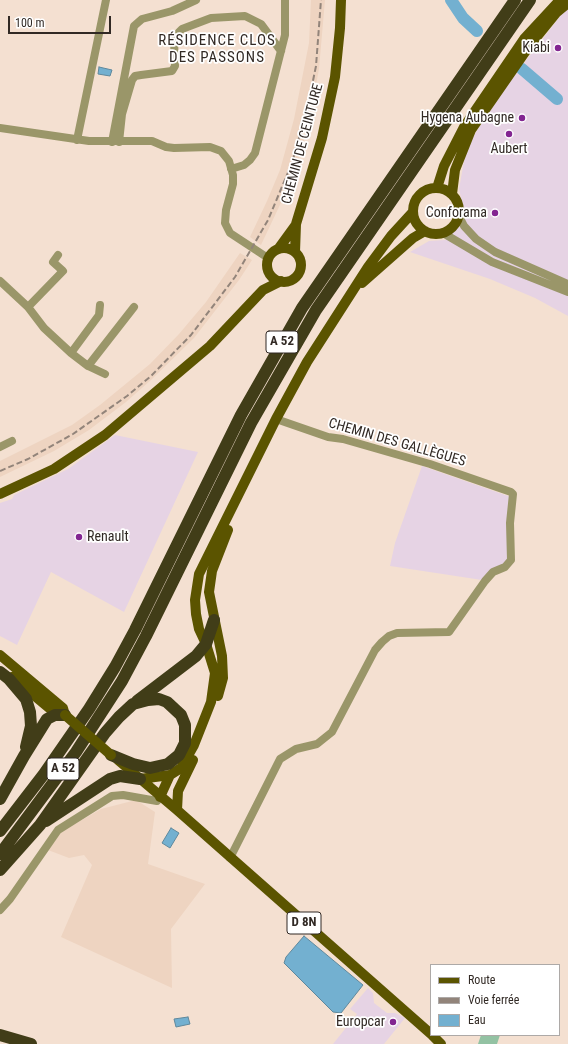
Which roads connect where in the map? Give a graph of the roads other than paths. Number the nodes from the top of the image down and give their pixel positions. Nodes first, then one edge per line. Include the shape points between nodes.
1 (106, 0) edge
2 (196, 0) edge
3 (285, 0) edge
4 (341, 0) edge
5 (515, 0) edge
6 (530, 0) edge
7 (560, 0) edge
8 (568, 3) edge
9 (281, 51) junction
10 (0, 128) edge
11 (76, 140) junction
12 (115, 142) junction
13 (231, 169) junction
14 (437, 188) junction
15 (452, 194) junction
16 (414, 212) junction
17 (459, 216) junction
18 (296, 224) junction
19 (425, 231) junction
20 (443, 233) junction
21 (279, 248) junction
22 (295, 252) junction
23 (58, 255) dead end
24 (268, 258) junction
25 (268, 270) junction
26 (0, 281) edge
27 (280, 282) junction
28 (568, 284) edge
29 (263, 290) junction
30 (355, 290) junction
31 (568, 292) edge
32 (100, 305) dead end
33 (28, 307) junction
34 (134, 307) dead end
35 (71, 353) junction
36 (88, 366) junction
37 (105, 374) dead end
38 (276, 419) junction
39 (120, 421) junction
40 (12, 441) dead end
41 (0, 447) edge
42 (253, 467) junction
43 (0, 488) edge
44 (0, 494) edge
45 (214, 620) junction
46 (206, 644) junction
47 (0, 655) edge
48 (0, 667) edge
49 (0, 672) edge
50 (133, 704) junction
51 (65, 715) junction
52 (111, 755) junction
53 (24, 756) junction
54 (170, 775) junction
55 (140, 779) junction
56 (178, 791) junction
57 (160, 797) junction
58 (0, 799) edge
59 (178, 810) junction
60 (40, 825) junction
61 (0, 831) edge
62 (0, 854) edge
63 (230, 858) junction
64 (0, 870) edge
65 (0, 910) edge
66 (430, 1032) edge
67 (0, 1035) edge
68 (434, 1036) edge
69 (31, 1044) edge
70 (441, 1044) edge

1 - 11 street
2 - 12 street via 172,11 142,19 134,26
3 - 9 street via 286,35
4 - 18 main road, CHEMIN DE CEINTURE via 335,77 322,138
5 - 61 highway, A 52 via 302,308 241,415 115,667 44,774
6 - 62 highway, A 52 via 316,310 251,423 122,681 76,752
7 - 14 main road via 524,39 464,127 444,166
8 - 15 main road via 556,13 530,45 471,130 455,170
9 - 12 street via 261,24 245,16 211,18 179,32 174,40 175,66 172,70 135,76 132,80
9 - 13 street via 255,153 244,165
10 - 11 street
11 - 12 street
12 - 13 street via 148,140 166,148 210,147 221,151
13 - 24 street via 233,184 225,223 230,233
14 - 15 main road
14 - 16 main road via 429,189 417,197
15 - 17 main road via 458,203
16 - 19 main road via 416,223
16 - 30 main road via 391,236
17 - 20 main road via 450,229
17 - 28 street via 476,239 495,252
18 - 21 main road, CHEMIN DE CEINTURE
18 - 22 main road, CHEMIN DE CEINTURE
19 - 20 main road via 432,234
19 - 30 main road via 413,238
20 - 31 street via 492,262
21 - 22 main road
21 - 24 main road
22 - 27 main road via 300,262 299,272 291,280
23 - 33 street via 53,262 63,271
24 - 25 main road
25 - 27 main road via 270,276
25 - 29 main road
26 - 33 street
27 - 29 main road
29 - 39 main road via 210,346
30 - 38 main road via 308,362
32 - 35 street via 99,315
33 - 35 street via 44,328
34 - 36 street
35 - 36 street
36 - 37 street
38 - 42 main road
38 - 63 street, CHEMIN DES GALLÈGUES via 328,437 430,464 511,492 511,560 485,581 448,632 397,633 382,642 375,650 332,732 317,744 296,749 280,759
39 - 43 main road via 50,464
39 - 44 main road via 105,435 54,469
40 - 41 street
42 - 45 main road via 212,571 209,592
42 - 46 main road via 199,574 195,600 196,614
45 - 46 highway
45 - 56 main road via 222,656 223,678 215,707
46 - 50 highway via 196,656
46 - 54 main road via 215,673 211,702 188,757 181,768
47 - 51 main road, D 8N via 63,708
48 - 51 main road, D 8N via 55,713
49 - 53 highway via 26,699 30,712 31,726
50 - 52 highway via 159,699 174,707 185,725 185,744 174,760 150,768
50 - 60 highway via 105,733
51 - 52 main road, D 8N, bridge
51 - 53 highway via 55,715 47,719
52 - 55 main road, D 8N
53 - 58 highway
54 - 55 main road
54 - 57 main road
55 - 57 main road, D 8N
55 - 60 highway via 120,776 110,779
56 - 57 main road
56 - 59 main road
57 - 59 main road, D 8N
57 - 65 street via 157,801 123,795 112,796 58,830
59 - 63 main road, D 8N
60 - 64 highway
63 - 66 main road, D 8N
67 - 69 highway
68 - 70 main road, D 8N

